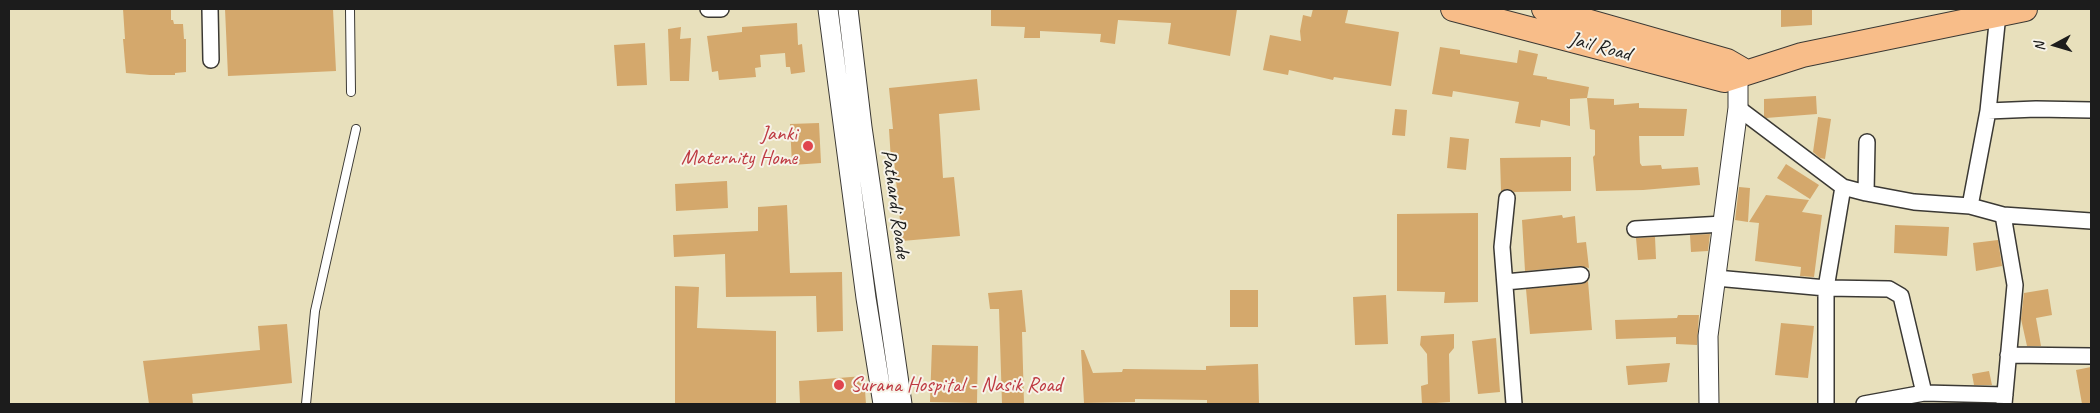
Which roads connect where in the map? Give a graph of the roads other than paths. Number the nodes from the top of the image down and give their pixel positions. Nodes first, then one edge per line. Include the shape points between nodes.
1 (210, 9) edge
2 (350, 9) edge
3 (708, 9) edge
4 (721, 9) edge
5 (828, 9) edge
6 (848, 9) edge
7 (1453, 9) edge
8 (2025, 9) edge
9 (1998, 14) junction
10 (1549, 18) edge
11 (211, 60) dead end
12 (1740, 72) junction
13 (351, 92) dead end
14 (1738, 108) junction
15 (2091, 110) edge
16 (1988, 111) junction
17 (356, 129) dead end
18 (1866, 142) dead end
19 (1844, 186) junction
20 (1866, 193) junction
21 (1507, 198) dead end
22 (1970, 206) junction
23 (2003, 216) junction
24 (2091, 221) edge
25 (1723, 224) junction
26 (1636, 229) dead end
27 (1581, 275) dead end
28 (1716, 278) junction
29 (1505, 282) junction
30 (1826, 288) junction
31 (2008, 355) junction
32 (2091, 356) edge
33 (1924, 393) junction
34 (2004, 400) edge
35 (306, 404) edge
36 (883, 404) edge
37 (902, 404) edge
38 (1514, 404) edge
39 (1709, 404) edge
40 (1826, 404) edge
41 (1864, 404) edge

1 - 11 street
2 - 13 lane
3 - 4 street
5 - 36 street
6 - 37 street, Pathardi Roade
7 - 10 main road, Jail Road
8 - 9 main road, Jail Road
9 - 12 main road, Jail Road via 1802,55
9 - 16 street
10 - 12 main road, Jail Road via 1724,80
12 - 14 street
14 - 19 street
14 - 25 street
15 - 16 street
16 - 22 street
17 - 35 lane via 315,311
18 - 20 street
19 - 20 street
19 - 30 street
20 - 22 street via 1914,202
21 - 29 street via 1502,247
22 - 23 street
23 - 24 street
23 - 31 street via 2015,285
25 - 26 street
25 - 28 street
27 - 29 street
28 - 30 street
28 - 39 street via 1708,336
29 - 38 street
30 - 33 street via 1889,289 1901,296
30 - 40 street
31 - 32 street
31 - 34 street
33 - 34 street
33 - 41 street

